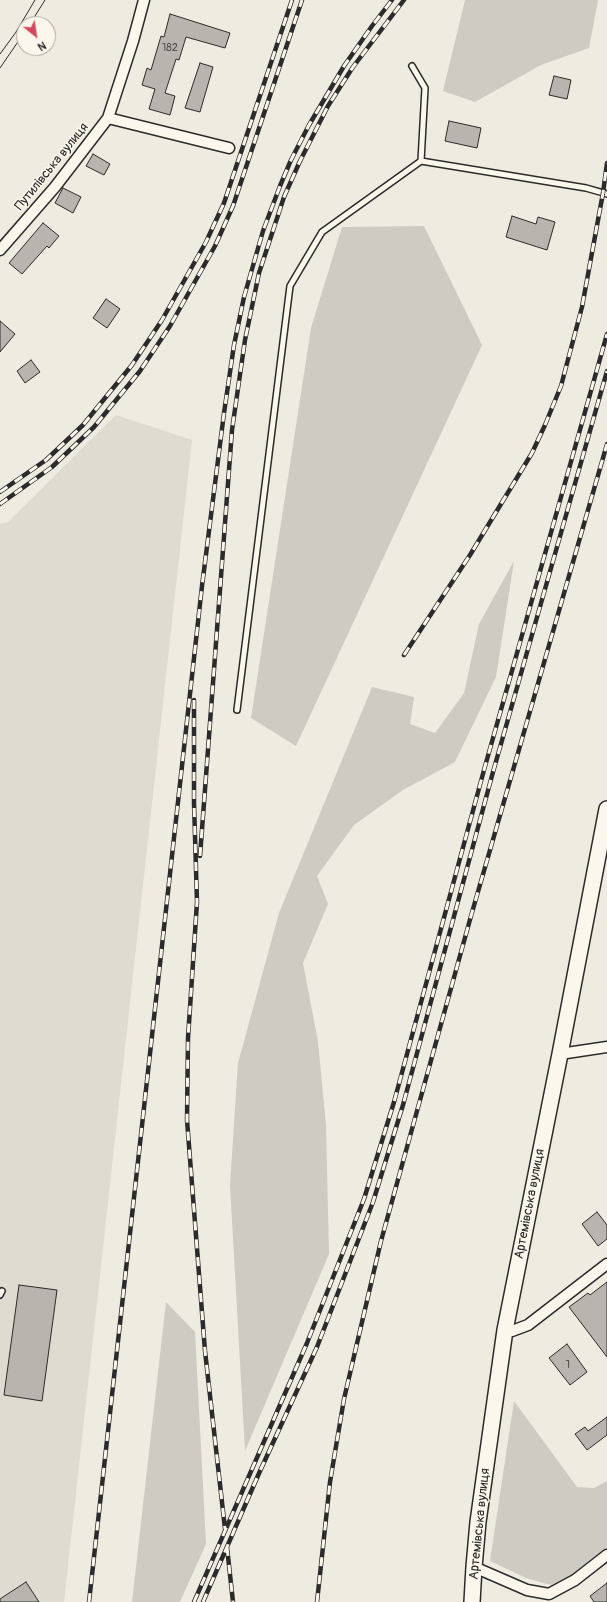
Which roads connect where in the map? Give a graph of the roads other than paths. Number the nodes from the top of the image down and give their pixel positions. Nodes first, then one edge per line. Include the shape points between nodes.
1 (144, 0) edge
2 (412, 66) dead end
3 (108, 118) junction
4 (229, 148) dead end
5 (421, 161) junction
6 (607, 194) edge
7 (0, 250) edge
8 (237, 710) dead end
9 (607, 810) edge
10 (607, 1048) edge
11 (560, 1054) junction
12 (607, 1264) edge
13 (505, 1330) junction
14 (607, 1556) edge
15 (474, 1567) junction
16 (472, 1602) edge

1 - 3 street, Путилівська вулиця
2 - 5 lane via 425,88
3 - 4 street
3 - 7 street, Путилівська вулиця via 55,187
5 - 6 lane via 586,188
5 - 8 lane via 322,232 290,286
9 - 11 main road, Артемівська вулиця
10 - 11 street
11 - 13 main road, Артемівська вулиця
12 - 13 street via 528,1325 512,1331
13 - 15 main road, Артемівська вулиця
14 - 15 street via 575,1580 549,1594 527,1590
15 - 16 main road, Артемівська вулиця

